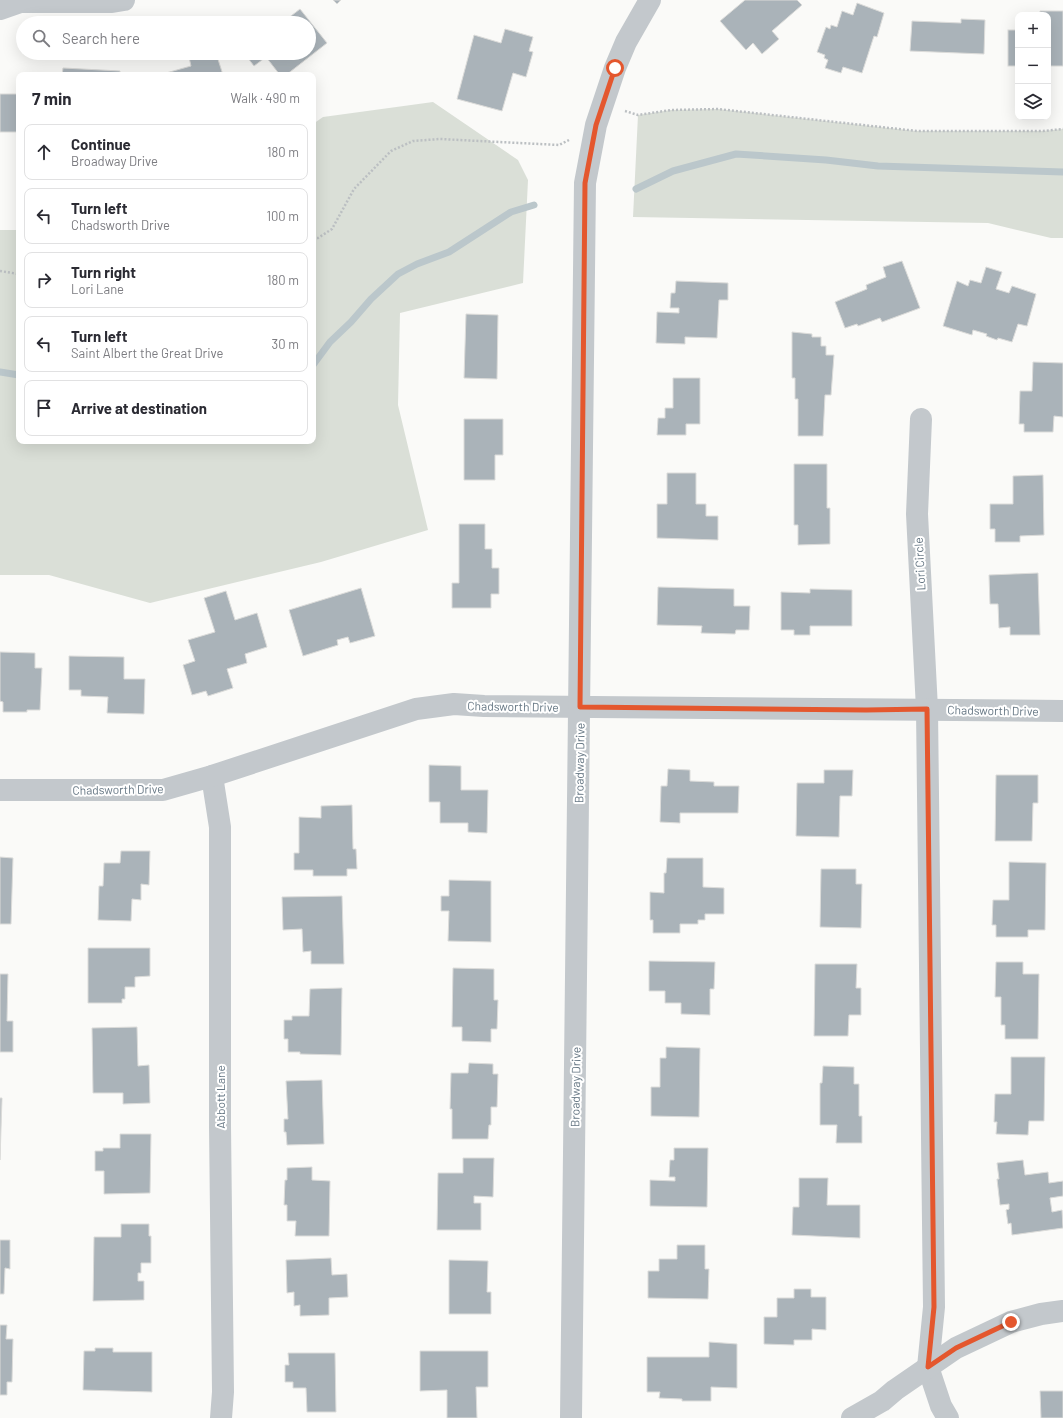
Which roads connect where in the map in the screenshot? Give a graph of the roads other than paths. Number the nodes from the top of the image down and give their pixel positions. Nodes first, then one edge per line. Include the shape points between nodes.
1 (124, 0) edge
2 (650, 0) edge
3 (0, 9) edge
4 (921, 419) dead end
5 (580, 707) junction
6 (927, 709) junction
7 (1063, 711) edge
8 (212, 776) junction
9 (0, 790) edge
10 (1063, 1310) edge
11 (928, 1367) junction
12 (221, 1418) edge
13 (571, 1418) edge
14 (852, 1418) edge
15 (948, 1418) edge

1 - 3 street via 20,2
2 - 5 street, Broadway Drive via 626,42 615,68 596,125 585,183
4 - 6 street, Lori Circle via 916,514
5 - 6 street, Chadsworth Drive
5 - 8 street, Chadsworth Drive via 454,704 416,709
5 - 13 street, Broadway Drive
6 - 7 street, Chadsworth Drive
6 - 11 street, Lori Circle via 934,1307
8 - 9 street, Chadsworth Drive via 163,790
8 - 12 street, Abbott Lane via 220,827 223,1384
10 - 11 street via 1011,1322 956,1348
11 - 14 street via 882,1401
11 - 15 street via 941,1406

